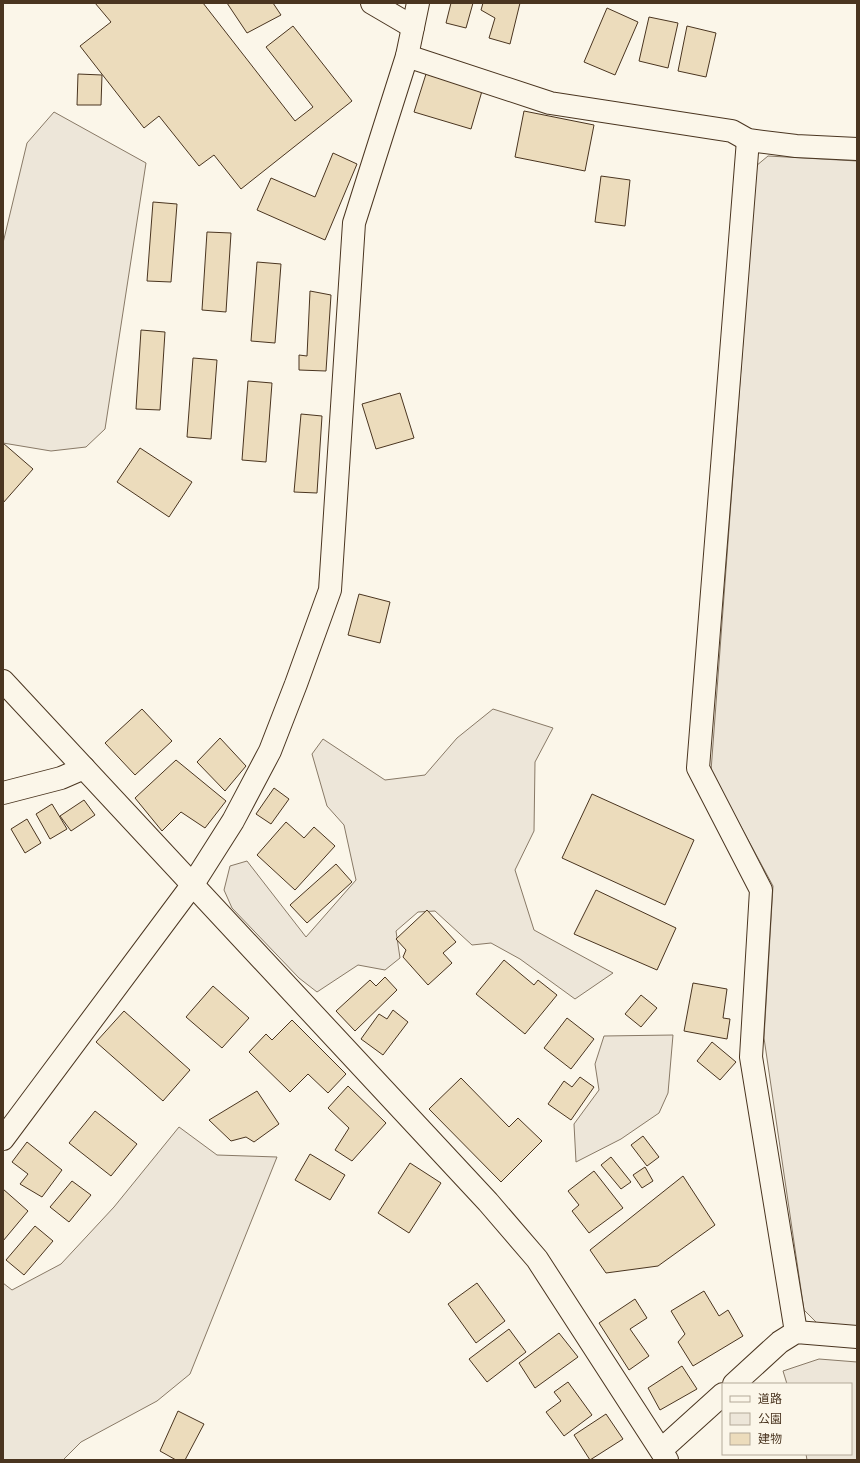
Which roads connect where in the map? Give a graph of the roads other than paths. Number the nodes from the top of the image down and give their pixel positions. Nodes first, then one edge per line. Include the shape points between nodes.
1 (372, 3) edge
2 (418, 3) edge
3 (413, 27) junction
4 (407, 56) junction
5 (748, 140) junction
6 (857, 149) edge
7 (3, 681) edge
8 (84, 768) junction
9 (3, 793) edge
10 (193, 884) junction
11 (3, 1139) edge
12 (796, 1332) junction
13 (857, 1336) edge
14 (735, 1383) edge
15 (722, 1395) edge
16 (664, 1455) edge

1 - 3 street
2 - 3 street
3 - 4 street
4 - 5 street via 550,103 732,131
4 - 10 street via 354,223 330,590 270,751 233,821
5 - 6 street via 796,146
5 - 12 street via 698,768 761,890 751,1057
7 - 8 street
8 - 9 street via 61,778
8 - 10 street
10 - 11 street
10 - 16 street via 488,1202 537,1260
12 - 13 street
12 - 14 street via 780,1342
15 - 16 street

